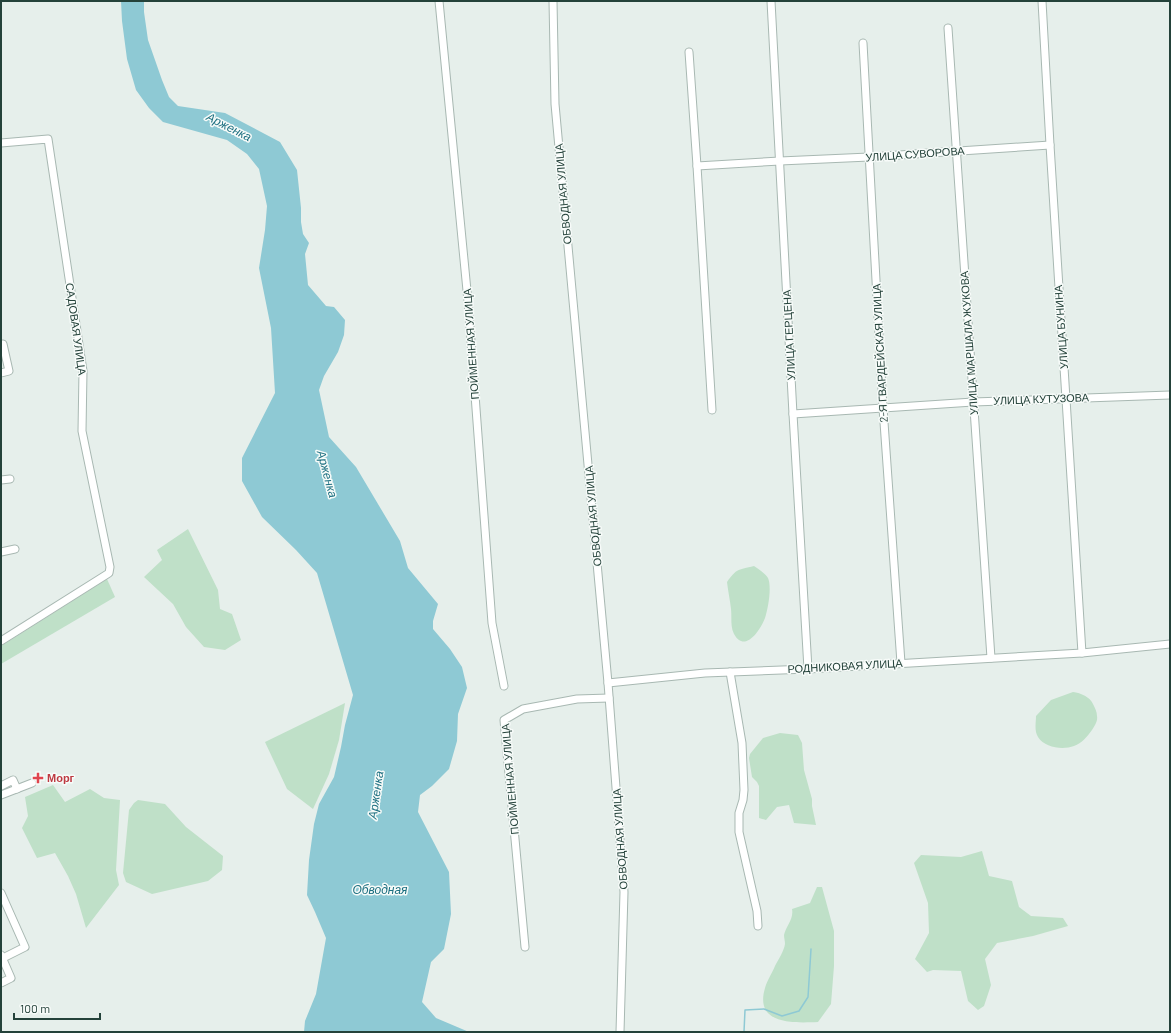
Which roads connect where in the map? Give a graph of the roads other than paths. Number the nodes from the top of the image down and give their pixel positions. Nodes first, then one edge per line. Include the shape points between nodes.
1 (438, 1) edge
2 (552, 1) edge
3 (770, 1) edge
4 (1042, 1) edge
5 (948, 28) dead end
6 (863, 43) dead end
7 (689, 52) dead end
8 (1, 144) edge
9 (1050, 145) junction
10 (956, 151) junction
11 (869, 157) junction
12 (780, 161) junction
13 (697, 166) junction
14 (3, 344) dead end
15 (1, 373) edge
16 (1170, 394) edge
17 (1066, 398) junction
18 (973, 402) junction
19 (883, 408) junction
20 (712, 410) dead end
21 (793, 414) junction
22 (10, 479) dead end
23 (1, 480) edge
24 (15, 549) dead end
25 (1, 552) edge
26 (1, 641) edge
27 (1170, 644) edge
28 (1082, 653) junction
29 (991, 658) junction
30 (901, 663) junction
31 (808, 669) junction
32 (730, 672) junction
33 (608, 683) junction
34 (504, 686) dead end
35 (610, 698) junction
36 (32, 783) dead end
37 (1, 786) edge
38 (17, 789) junction
39 (1, 795) edge
40 (1, 893) edge
41 (758, 926) dead end
42 (524, 947) dead end
43 (2, 956) edge
44 (1, 983) edge
45 (620, 1032) edge

1 - 34 street, ПОЙМЕННАЯ УЛИЦА via 468,301 492,623
2 - 33 street, ОБВОДНАЯ УЛИЦА via 555,104
3 - 12 street, УЛИЦА ГЕРЦЕНА
4 - 9 street, УЛИЦА БУНИНА
5 - 10 street, УЛИЦА МАРШАЛА ЖУКОВА
6 - 11 street, 2-Я ГВАРДЕЙСКАЯ УЛИЦА
7 - 13 street
8 - 26 street, САДОВАЯ УЛИЦА via 48,139 83,371 82,431 110,567 109,573
9 - 10 street, УЛИЦА СУВОРОВА
9 - 17 street, УЛИЦА БУНИНА
10 - 11 street, УЛИЦА СУВОРОВА
10 - 18 street, УЛИЦА МАРШАЛА ЖУКОВА
11 - 12 street, УЛИЦА СУВОРОВА
11 - 19 street, 2-Я ГВАРДЕЙСКАЯ УЛИЦА
12 - 13 street, УЛИЦА СУВОРОВА
12 - 21 street, УЛИЦА ГЕРЦЕНА
13 - 20 street
14 - 15 street via 9,371
16 - 17 street, УЛИЦА КУТУЗОВА
17 - 18 street, УЛИЦА КУТУЗОВА
17 - 28 street, УЛИЦА БУНИНА
18 - 19 street, УЛИЦА КУТУЗОВА
18 - 29 street, УЛИЦА МАРШАЛА ЖУКОВА
19 - 21 street, УЛИЦА КУТУЗОВА
19 - 30 street, 2-Я ГВАРДЕЙСКАЯ УЛИЦА
21 - 31 street, УЛИЦА ГЕРЦЕНА
22 - 23 street
24 - 25 street
27 - 28 street, РОДНИКОВАЯ УЛИЦА
28 - 29 street, РОДНИКОВАЯ УЛИЦА
29 - 30 street, РОДНИКОВАЯ УЛИЦА
30 - 31 street, РОДНИКОВАЯ УЛИЦА
31 - 32 street, РОДНИКОВАЯ УЛИЦА
32 - 33 street, РОДНИКОВАЯ УЛИЦА
32 - 41 street via 742,742 744,790 739,832 757,910
33 - 35 street, ОБВОДНАЯ УЛИЦА
35 - 42 street, ПОЙМЕННАЯ УЛИЦА via 577,698 523,709 504,720
35 - 45 street, ОБВОДНАЯ УЛИЦА via 624,892
36 - 38 street
37 - 38 street via 13,780
38 - 39 street
40 - 43 street via 25,947
43 - 44 street via 11,978

